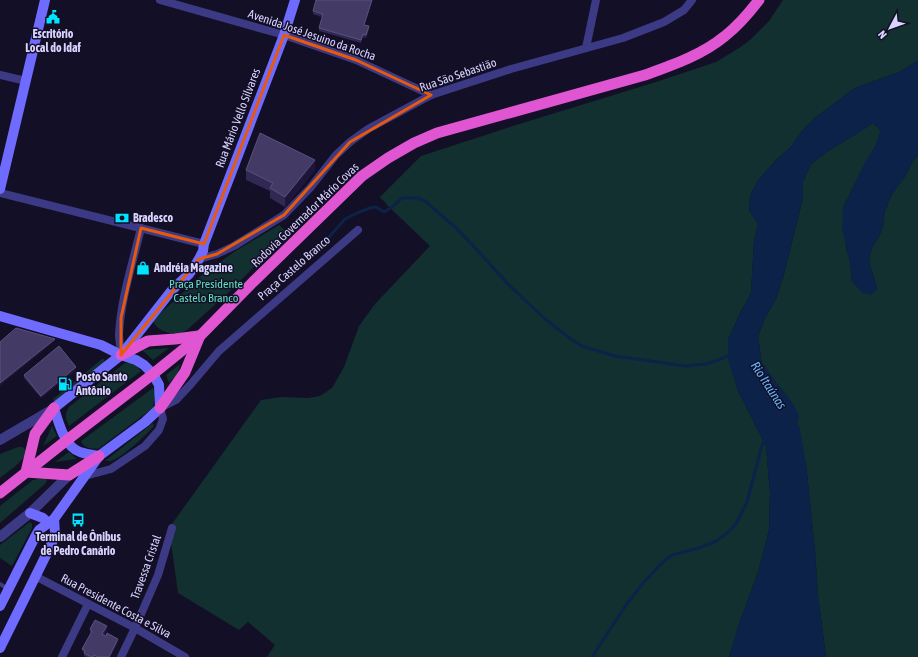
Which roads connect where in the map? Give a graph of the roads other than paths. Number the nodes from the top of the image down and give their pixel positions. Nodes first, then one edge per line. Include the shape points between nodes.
1 (45, 0) edge
2 (160, 0) edge
3 (295, 0) edge
4 (596, 0) edge
5 (692, 0) edge
6 (759, 0) edge
7 (284, 35) junction
8 (586, 48) junction
9 (0, 74) edge
10 (26, 81) junction
11 (431, 95) junction
12 (0, 189) edge
13 (0, 193) edge
14 (141, 228) junction
15 (358, 230) dead end
16 (204, 244) junction
17 (199, 259) junction
18 (0, 316) edge
19 (200, 336) junction
20 (121, 355) junction
21 (153, 374) junction
22 (54, 408) junction
23 (160, 408) junction
24 (0, 440) edge
25 (67, 440) junction
26 (99, 456) junction
27 (26, 472) junction
28 (69, 475) junction
29 (84, 476) junction
30 (0, 493) edge
31 (30, 513) junction
32 (51, 521) junction
33 (172, 528) dead end
34 (0, 537) edge
35 (35, 576) junction
36 (4, 587) edge
37 (88, 604) junction
38 (0, 606) edge
39 (135, 628) junction
40 (0, 648) edge
41 (62, 657) edge
42 (121, 657) edge
43 (185, 657) edge

1 - 10 main road
2 - 7 street, Avenida José Jesuino da Rocha
3 - 7 main road, Rua Mário Vello Silvares
4 - 8 street
5 - 8 street, Rua São Sebastião via 684,10 664,22 623,38
6 - 19 highway, Rodovia Governador Mário Covas via 749,14 725,36 701,52 675,64 437,133 388,158 362,176
7 - 11 street, Avenida José Jesuino da Rocha via 356,60
7 - 16 main road, Rua Mário Vello Silvares
8 - 11 street, Rua São Sebastião
9 - 10 street
10 - 12 main road
11 - 17 street, Rua São Sebastião via 368,129 350,142 284,215 234,246
13 - 14 street
14 - 16 street
14 - 20 street via 124,298 119,335
15 - 23 street, Praça Castelo Branco via 219,351 176,400
16 - 17 main road, Rua Mário Vello Silvares
17 - 20 main road, Rua Mário Vello Silvares
18 - 20 main road via 101,345
19 - 20 highway via 148,341
19 - 21 highway, Rodovia Governador Mário Covas
19 - 23 highway via 185,372
20 - 21 main road via 136,360
20 - 22 main road
21 - 23 main road via 159,385
21 - 25 highway, Rodovia Governador Mário Covas
22 - 24 street
22 - 25 main road via 60,429
22 - 27 highway via 35,434
23 - 26 main road, Praça Castelo Branco
23 - 29 street via 163,419 159,430 145,446 111,469
25 - 26 main road via 79,452
25 - 27 highway, Rodovia Governador Mário Covas
26 - 28 highway
26 - 29 main road, Praça Castelo Branco
27 - 28 highway
27 - 30 highway, Rodovia Governador Mário Covas
28 - 29 street
28 - 31 street
29 - 32 main road, Praça Castelo Branco
31 - 32 main road
31 - 34 street
32 - 35 main road via 56,533
32 - 36 main road, Praça Castelo Branco via 39,530
33 - 39 street, Travessa Cristal via 158,575
35 - 37 street, Rua Presidente Costa e Silva
35 - 40 main road
36 - 38 main road, Praça Castelo Branco
37 - 39 street, Rua Presidente Costa e Silva
37 - 41 street
39 - 42 street, Travessa Cristal
39 - 43 street, Rua Presidente Costa e Silva

